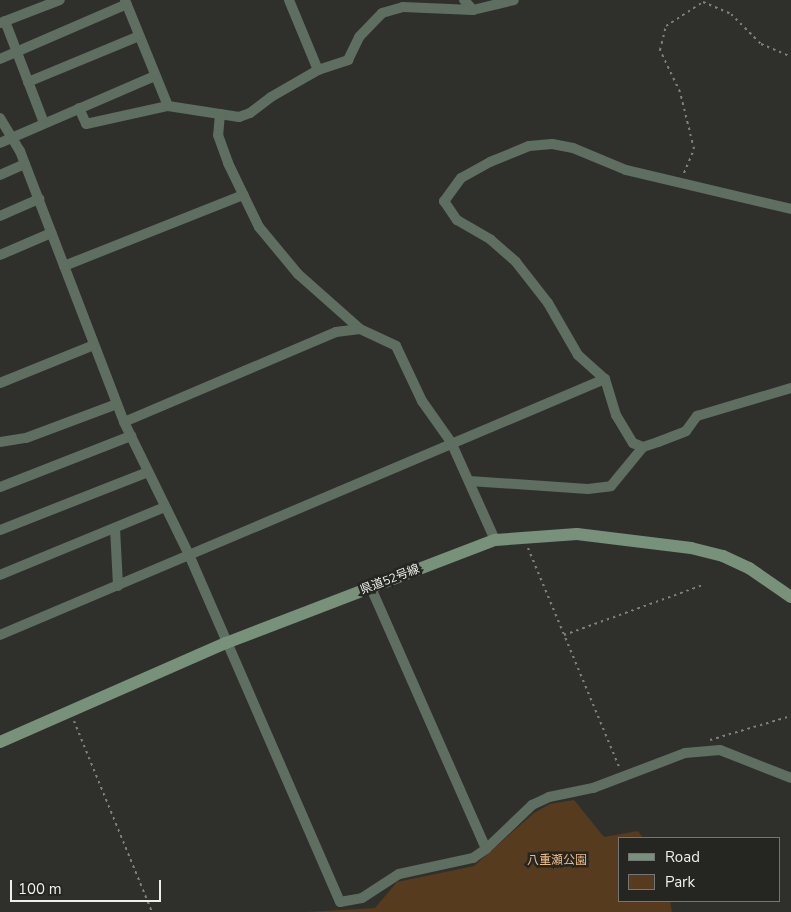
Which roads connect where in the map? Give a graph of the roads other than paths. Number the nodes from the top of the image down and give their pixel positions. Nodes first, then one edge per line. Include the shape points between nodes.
1 (60, 0) edge
2 (289, 0) edge
3 (464, 0) edge
4 (514, 0) edge
5 (126, 2) edge
6 (473, 10) junction
7 (2, 22) edge
8 (139, 36) junction
9 (16, 52) junction
10 (0, 59) edge
11 (318, 70) junction
12 (155, 76) junction
13 (28, 82) junction
14 (168, 106) junction
15 (79, 108) junction
16 (220, 114) junction
17 (0, 118) edge
18 (44, 123) junction
19 (13, 136) junction
20 (0, 143) edge
21 (25, 164) junction
22 (0, 174) edge
23 (243, 195) junction
24 (38, 199) junction
25 (791, 209) edge
26 (0, 216) edge
27 (52, 233) junction
28 (0, 255) edge
29 (64, 266) junction
30 (360, 329) junction
31 (94, 345) junction
32 (605, 379) junction
33 (0, 383) edge
34 (791, 388) edge
35 (117, 404) junction
36 (124, 422) junction
37 (131, 436) junction
38 (0, 442) edge
39 (452, 442) junction
40 (643, 447) junction
41 (148, 472) junction
42 (469, 481) junction
43 (0, 487) edge
44 (166, 507) junction
45 (115, 528) junction
46 (0, 530) edge
47 (495, 540) junction
48 (190, 557) junction
49 (0, 576) edge
50 (118, 586) junction
51 (371, 588) junction
52 (791, 596) edge
53 (0, 635) edge
54 (226, 643) junction
55 (0, 742) edge
56 (791, 778) edge
57 (486, 849) junction

1 - 7 street
2 - 11 street
3 - 6 street
4 - 6 street
5 - 8 street
5 - 9 street
6 - 11 street via 403,7 382,13 359,37 348,60
7 - 9 street
8 - 12 street
8 - 13 street
9 - 10 street
9 - 13 street
11 - 16 street via 250,113 238,117
12 - 14 street
12 - 15 street
13 - 18 street
14 - 15 street via 86,124
14 - 16 street
15 - 18 street
16 - 23 street via 218,135
17 - 19 street
18 - 19 street
19 - 20 street
19 - 21 street
21 - 22 street
21 - 24 street
23 - 29 street
23 - 30 street via 259,227 281,257
24 - 26 street
24 - 27 street
25 - 32 street via 626,170 573,148 552,144 529,146 461,178 444,201 457,220 491,240 516,262 548,303 578,355
27 - 28 street
27 - 29 street
29 - 31 street
30 - 36 street via 336,332
30 - 39 street via 396,346 422,400
31 - 33 street
31 - 35 street
32 - 39 street
32 - 40 street via 616,415 633,443
34 - 40 street via 697,416 686,431
35 - 36 street
35 - 38 street via 26,438
36 - 37 street
37 - 41 street
37 - 43 street
39 - 42 street
39 - 48 street
40 - 42 street via 611,486 588,489
41 - 44 street
41 - 46 street
42 - 47 street
44 - 45 street
44 - 48 street
45 - 49 street
45 - 50 street
47 - 51 main road, 県道52号線
47 - 52 main road, 県道52号線 via 523,536 605,536 691,548 723,556 749,568
48 - 50 street
48 - 54 street
50 - 53 street
51 - 54 main road, 県道52号線
51 - 57 street
54 - 55 main road, 県道52号線
54 - 57 street via 340,902 362,898 399,874 473,858
56 - 57 street via 713,749 685,754 532,805

